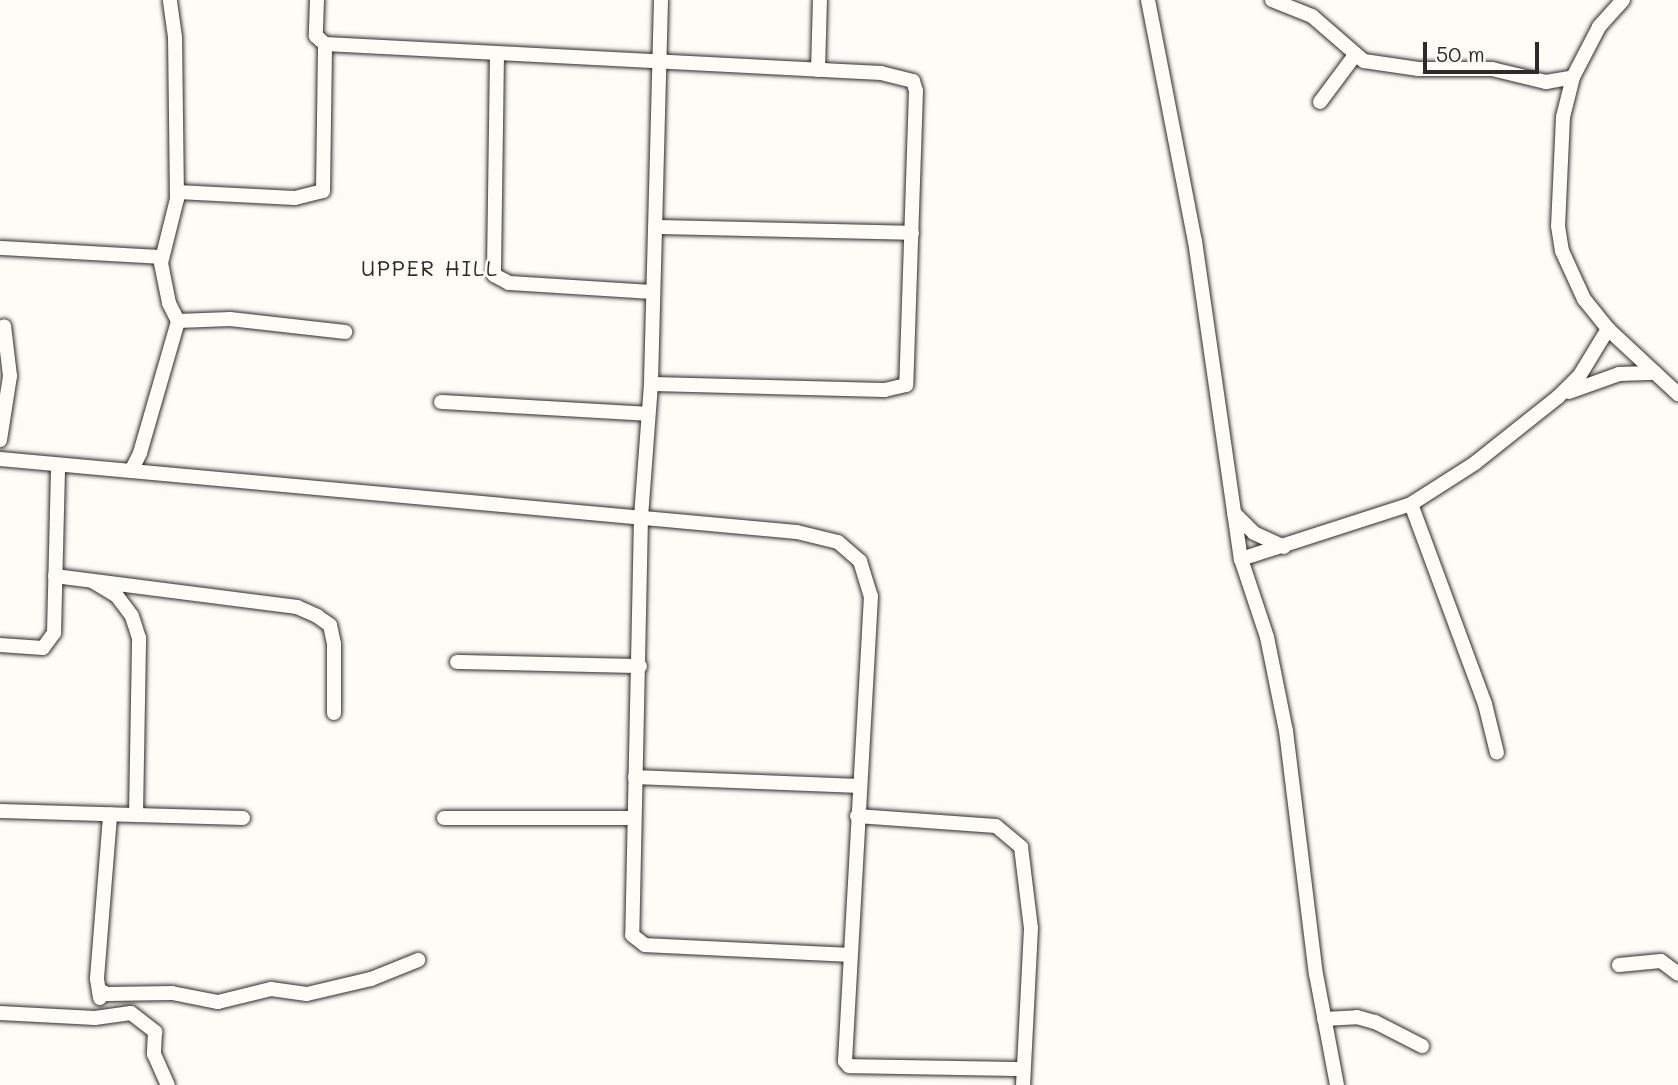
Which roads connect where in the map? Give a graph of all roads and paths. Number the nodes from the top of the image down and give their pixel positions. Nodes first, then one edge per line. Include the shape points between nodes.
1 (170, 0) edge
2 (317, 0) edge
3 (661, 0) edge
4 (820, 0) edge
5 (1148, 0) edge
6 (1272, 0) edge
7 (1623, 0) edge
8 (325, 44) junction
9 (497, 54) junction
10 (1355, 55) junction
11 (656, 59) junction
12 (818, 70) junction
13 (1573, 77) junction
14 (1320, 102) dead end
15 (177, 192) junction
16 (656, 227) junction
17 (912, 233) junction
18 (0, 248) edge
19 (161, 257) junction
20 (653, 292) junction
21 (178, 321) junction
22 (4, 326) dead end
23 (1608, 329) junction
24 (345, 332) dead end
25 (1656, 373) junction
26 (651, 384) junction
27 (1678, 394) edge
28 (1558, 397) junction
29 (441, 402) dead end
30 (648, 414) junction
31 (0, 440) edge
32 (0, 459) edge
33 (58, 465) junction
34 (131, 471) junction
35 (1411, 504) junction
36 (1234, 513) junction
37 (641, 518) junction
38 (1284, 547) junction
39 (1241, 559) junction
40 (55, 576) junction
41 (92, 581) junction
42 (0, 645) edge
43 (457, 662) dead end
44 (640, 666) junction
45 (334, 713) dead end
46 (1497, 753) dead end
47 (635, 777) junction
48 (859, 786) junction
49 (0, 811) edge
50 (110, 815) junction
51 (136, 815) junction
52 (857, 817) junction
53 (243, 818) dead end
54 (444, 818) dead end
55 (633, 818) junction
56 (850, 955) junction
57 (418, 960) dead end
58 (1619, 965) dead end
59 (1678, 974) edge
60 (99, 990) junction
61 (0, 1013) edge
62 (110, 1013) junction
63 (1324, 1019) junction
64 (1422, 1046) dead end
65 (1023, 1069) junction
66 (168, 1085) edge
67 (1023, 1085) edge
68 (1337, 1085) edge

1 - 15 street via 175,37
2 - 8 street via 316,36
3 - 11 street
4 - 12 street
5 - 36 street via 1195,241
6 - 10 street via 1312,16
7 - 13 street via 1599,27
8 - 9 street
8 - 15 street via 323,191 295,198
9 - 11 street
9 - 20 street via 494,275 509,283
10 - 13 street via 1385,66 1492,69 1546,82
10 - 14 street
11 - 12 street
11 - 16 street
12 - 17 street via 889,73 913,81
13 - 23 street via 1563,117 1558,226 1569,272
15 - 19 street via 176,216
16 - 17 street
16 - 20 street
17 - 26 street via 908,381 903,387
18 - 19 street
19 - 21 street via 169,303
20 - 26 street
21 - 24 street via 230,319
21 - 34 street via 141,453
22 - 31 street via 9,376
23 - 25 street
23 - 28 street via 1580,375
25 - 27 street
25 - 28 street via 1619,374
26 - 30 street
28 - 35 street via 1475,463
29 - 30 street
30 - 37 street
32 - 33 street
33 - 34 street
33 - 40 street
34 - 37 street
35 - 38 street
35 - 46 street via 1480,691
36 - 38 street via 1254,533
36 - 39 street
37 - 44 street
37 - 48 street via 797,532 838,542 860,561 871,596
38 - 39 street
39 - 63 street via 1267,637 1286,731
40 - 41 street
40 - 42 street via 54,633 49,644 37,649
41 - 45 street via 297,607 317,615 330,625 334,644
41 - 51 street via 117,596 132,616 139,638
43 - 44 street
44 - 47 street
47 - 48 street
47 - 55 street
48 - 52 street
49 - 50 street
50 - 51 street
50 - 60 street
51 - 53 street
52 - 56 street
52 - 65 street via 996,826 1021,847 1031,928
54 - 55 street
55 - 56 street via 629,918 632,936 645,945
56 - 65 street via 846,1064
57 - 60 street via 371,979 307,994 271,989 218,1002 172,993 107,994
58 - 59 street via 1661,961
60 - 62 street
61 - 62 street via 95,1017
62 - 66 street via 131,1013 155,1032 154,1054
63 - 64 street via 1357,1017
63 - 68 street
65 - 67 street

